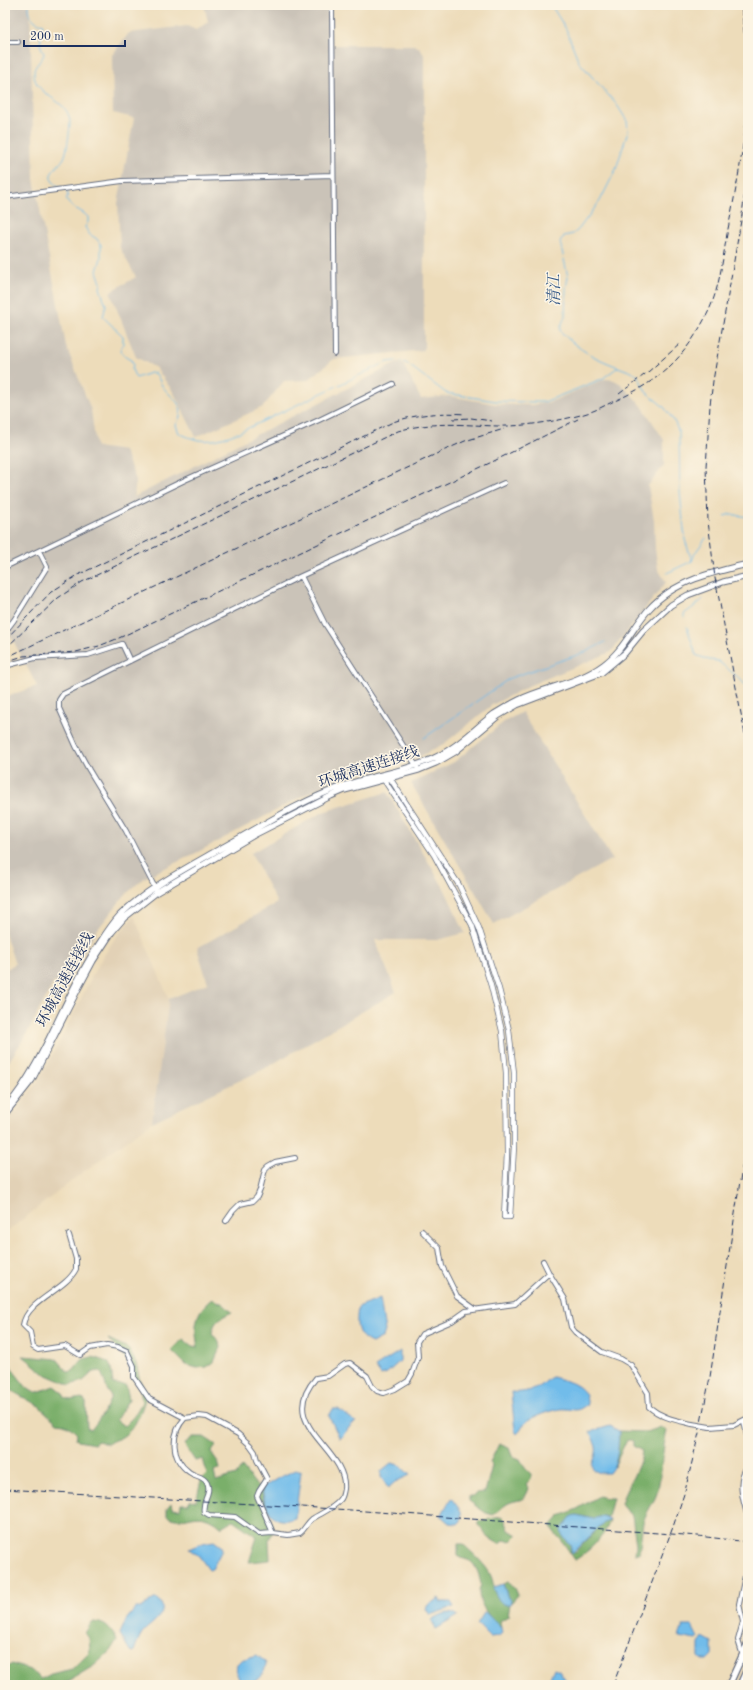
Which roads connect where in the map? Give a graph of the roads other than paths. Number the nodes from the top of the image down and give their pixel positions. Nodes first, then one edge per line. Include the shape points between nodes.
1 (332, 5) edge
2 (5, 42) edge
3 (18, 42) dead end
4 (334, 175) junction
5 (5, 197) edge
6 (335, 354) dead end
7 (393, 384) dead end
8 (504, 483) dead end
9 (39, 551) junction
10 (748, 564) edge
11 (5, 567) edge
12 (301, 576) junction
13 (748, 576) edge
14 (5, 632) edge
15 (130, 661) junction
16 (5, 666) edge
17 (418, 767) junction
18 (389, 776) junction
19 (383, 777) junction
20 (156, 889) junction
21 (5, 1109) edge
22 (5, 1114) edge
23 (295, 1158) dead end
24 (226, 1221) dead end
25 (422, 1230) dead end
26 (69, 1235) dead end
27 (543, 1261) dead end
28 (548, 1274) junction
29 (475, 1309) junction
30 (185, 1418) junction
31 (746, 1420) edge
32 (748, 1441) edge
33 (748, 1466) edge
34 (748, 1517) edge
35 (273, 1533) junction
36 (748, 1562) edge
37 (748, 1643) edge
38 (743, 1655) junction
39 (748, 1663) edge
40 (748, 1666) edge
41 (729, 1685) edge
42 (740, 1685) edge

1 - 4 street
2 - 3 street
4 - 5 street via 122,181
4 - 6 street
7 - 9 street
8 - 12 street
9 - 11 street
9 - 14 street via 47,567
10 - 17 main road, 环城高速连接线 via 721,570 680,585 650,608 620,648 602,666 581,678 543,689 515,702 496,713 453,748
12 - 15 street
12 - 17 street via 325,624
13 - 17 main road, 环城高速连接线 via 723,582 671,604 625,653 601,673 517,705 498,716 455,752 436,763
15 - 16 street via 122,644 88,654 35,658
15 - 20 street via 63,694 59,700 59,708 89,770 126,831
17 - 18 main road, 环城高速连接线
18 - 19 main road, 环城高速连接线
18 - 19 main road via 459,885 480,928 499,989 509,1030 514,1074 514,1146 510,1217 504,1217 504,1052 502,1030 491,986 472,926 434,855
19 - 20 main road, 环城高速连接线 via 345,790 297,812
20 - 21 main road, 环城高速连接线 via 121,915 108,929 74,984 28,1078
20 - 22 main road, 环城高速连接线 via 112,932 82,980 32,1080
23 - 24 street via 268,1166 263,1174 263,1182 257,1197 253,1201 240,1204
25 - 29 street via 439,1248 442,1266 457,1296
26 - 30 street via 76,1268 27,1314 23,1325 30,1332 33,1347 38,1350 65,1346 80,1355 96,1346 107,1345 122,1349 130,1355 134,1377 149,1399
27 - 28 street
28 - 29 street via 515,1304
28 - 31 street, bridge via 565,1299 575,1332 602,1352 631,1365 648,1393 649,1407 654,1412 670,1419 710,1427
29 - 35 street via 466,1311 452,1321 422,1334 417,1342 418,1357 412,1374 408,1381 395,1389 384,1393 377,1391 367,1376 350,1363 344,1364 328,1376 316,1378 306,1395 303,1409 314,1434 345,1480 343,1495 300,1533
30 - 35 street via 207,1417 238,1434 250,1445 267,1479 257,1496
30 - 35 street via 178,1429 175,1452 177,1459 189,1472 204,1479 207,1484 204,1512 209,1515 235,1517 258,1534
31 - 32 street
33 - 34 street via 741,1478
36 - 38 street via 739,1604 743,1622 738,1640
37 - 38 highway
38 - 39 street
38 - 41 highway
40 - 42 highway

